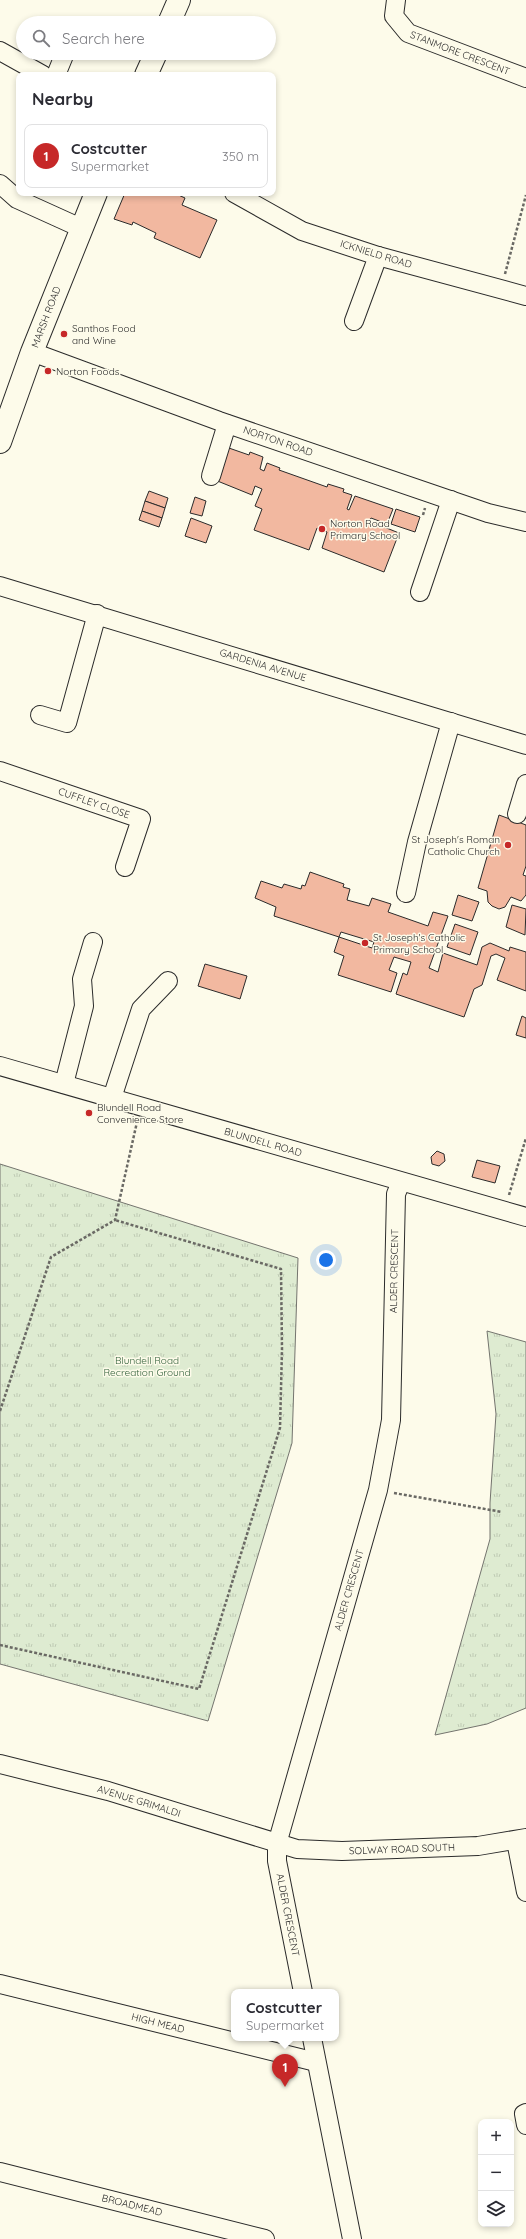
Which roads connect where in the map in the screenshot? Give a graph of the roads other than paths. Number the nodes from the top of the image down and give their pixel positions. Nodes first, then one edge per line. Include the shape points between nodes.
1 (179, 0) edge
2 (396, 0) edge
3 (172, 16) edge
4 (0, 51) edge
5 (16, 60) edge
6 (16, 60) edge
7 (63, 60) edge
8 (153, 60) edge
9 (38, 72) edge
10 (57, 72) edge
11 (147, 72) edge
12 (526, 78) edge
13 (0, 184) edge
14 (95, 196) edge
15 (239, 196) edge
16 (81, 228) junction
17 (378, 256) junction
18 (526, 296) edge
19 (354, 321) dead end
20 (32, 352) junction
21 (227, 424) junction
22 (0, 442) edge
23 (211, 476) dead end
24 (452, 500) junction
25 (526, 522) edge
26 (0, 586) edge
27 (420, 592) dead end
28 (97, 614) junction
29 (40, 715) dead end
30 (452, 722) junction
31 (526, 745) edge
32 (0, 771) edge
33 (526, 784) edge
34 (517, 814) dead end
35 (125, 867) dead end
36 (406, 893) dead end
37 (93, 942) dead end
38 (168, 981) dead end
39 (0, 1066) edge
40 (64, 1084) junction
41 (112, 1098) junction
42 (401, 1182) junction
43 (526, 1217) edge
44 (0, 1764) edge
45 (521, 1839) edge
46 (277, 1844) junction
47 (526, 1892) edge
48 (0, 1984) edge
49 (302, 1989) edge
50 (312, 2041) edge
51 (316, 2062) junction
52 (0, 2172) edge
53 (264, 2239) edge
54 (352, 2239) edge

1 - 3 main road
2 - 12 street, STANMORE CRESCENT via 394,16 408,33
4 - 6 street
5 - 9 street
7 - 10 street
8 - 11 main road
13 - 16 street via 17,199
14 - 16 main road, MARSH ROAD
15 - 17 street, ICKNIELD ROAD via 302,231
16 - 20 main road, MARSH ROAD
17 - 18 street, ICKNIELD ROAD
17 - 19 street
20 - 21 street, NORTON ROAD
20 - 22 main road, MARSH ROAD
21 - 23 street
21 - 24 street, NORTON ROAD
24 - 25 street, NORTON ROAD via 488,513
24 - 27 street
26 - 28 street, GARDENIA AVENUE
28 - 29 street via 67,723
28 - 30 street, GARDENIA AVENUE
30 - 31 street, GARDENIA AVENUE
30 - 36 street via 417,842
32 - 35 street, CUFFLEY CLOSE via 141,819
33 - 34 street
37 - 40 street via 82,979 84,1006
38 - 41 street via 141,1009
39 - 40 street, BLUNDELL ROAD
40 - 41 street, BLUNDELL ROAD
41 - 42 street, BLUNDELL ROAD
42 - 43 street, BLUNDELL ROAD
42 - 46 street, ALDER CRESCENT via 396,1194 391,1420 378,1490
44 - 46 street, AVENUE GRIMALDI via 108,1790
45 - 46 street, SOLWAY ROAD SOUTH via 478,1846 342,1851 297,1850
45 - 47 street
46 - 49 street, ALDER CRESCENT via 277,1861
48 - 51 street, HIGH MEAD
50 - 51 street
51 - 54 street
52 - 53 street, BROADMEAD

